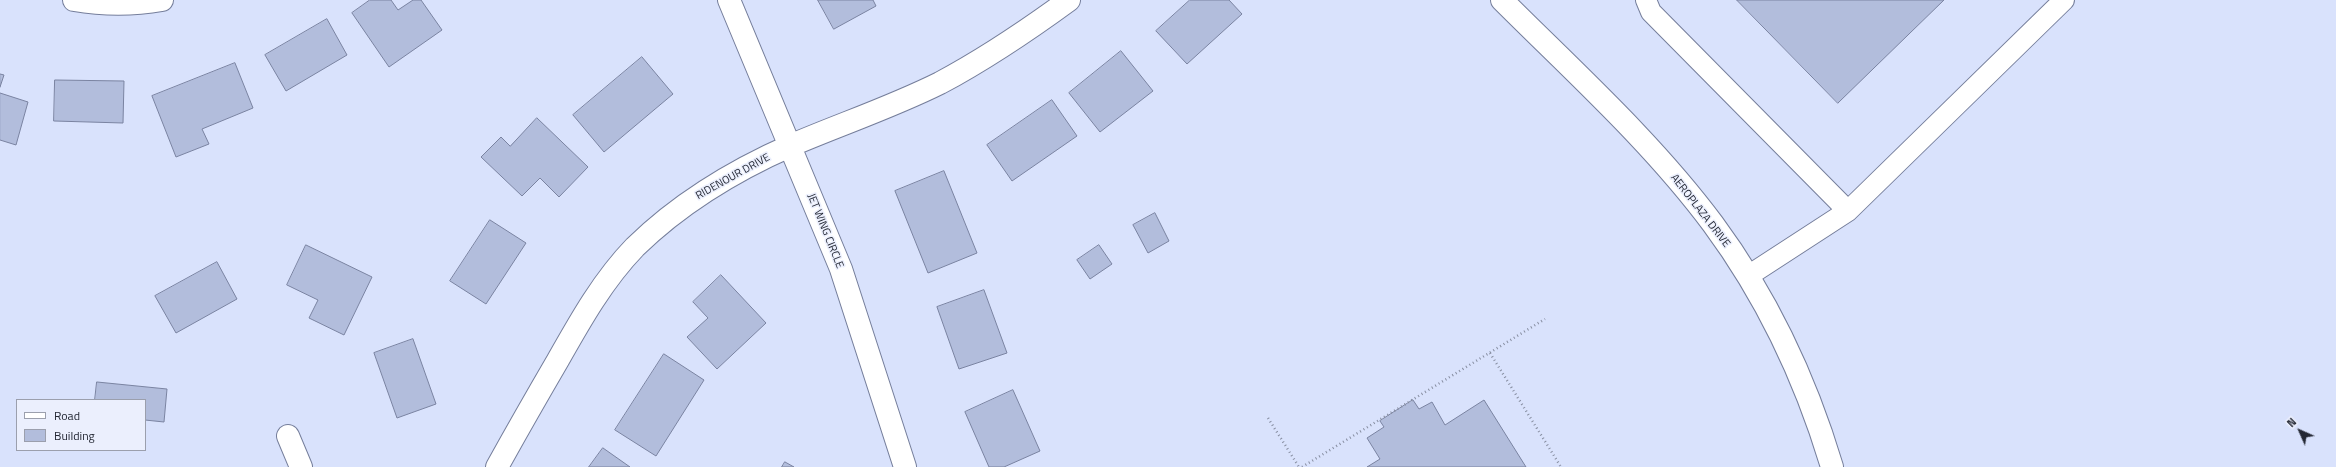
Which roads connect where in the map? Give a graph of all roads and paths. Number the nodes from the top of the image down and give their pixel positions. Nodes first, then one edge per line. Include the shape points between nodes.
1 (74, 0) edge
2 (162, 0) edge
3 (729, 0) edge
4 (1069, 0) edge
5 (1502, 0) edge
6 (1646, 0) edge
7 (2064, 0) edge
8 (791, 146) junction
9 (1848, 211) junction
10 (1748, 276) junction
11 (1545, 319) dead end
12 (1490, 353) junction
13 (1268, 418) dead end
14 (288, 436) dead end
15 (301, 467) edge
16 (497, 467) edge
17 (905, 467) edge
18 (1298, 467) edge
19 (1302, 467) edge
20 (1560, 467) edge
21 (1832, 467) edge

1 - 2 street via 136,4
3 - 8 street, JET WING CIRCLE
4 - 8 street, RIDENOUR DRIVE via 1000,47 940,83
5 - 10 street, AEROPLAZA DRIVE via 1663,162 1713,224
6 - 9 lane via 1651,12
7 - 9 lane
8 - 16 street, RIDENOUR DRIVE via 692,200 634,248 607,280 585,313
8 - 17 street, JET WING CIRCLE via 840,269
9 - 10 lane
10 - 21 street, AEROPLAZA DRIVE via 1793,360
11 - 12 path
12 - 19 path
12 - 20 path
13 - 18 path
14 - 15 street

